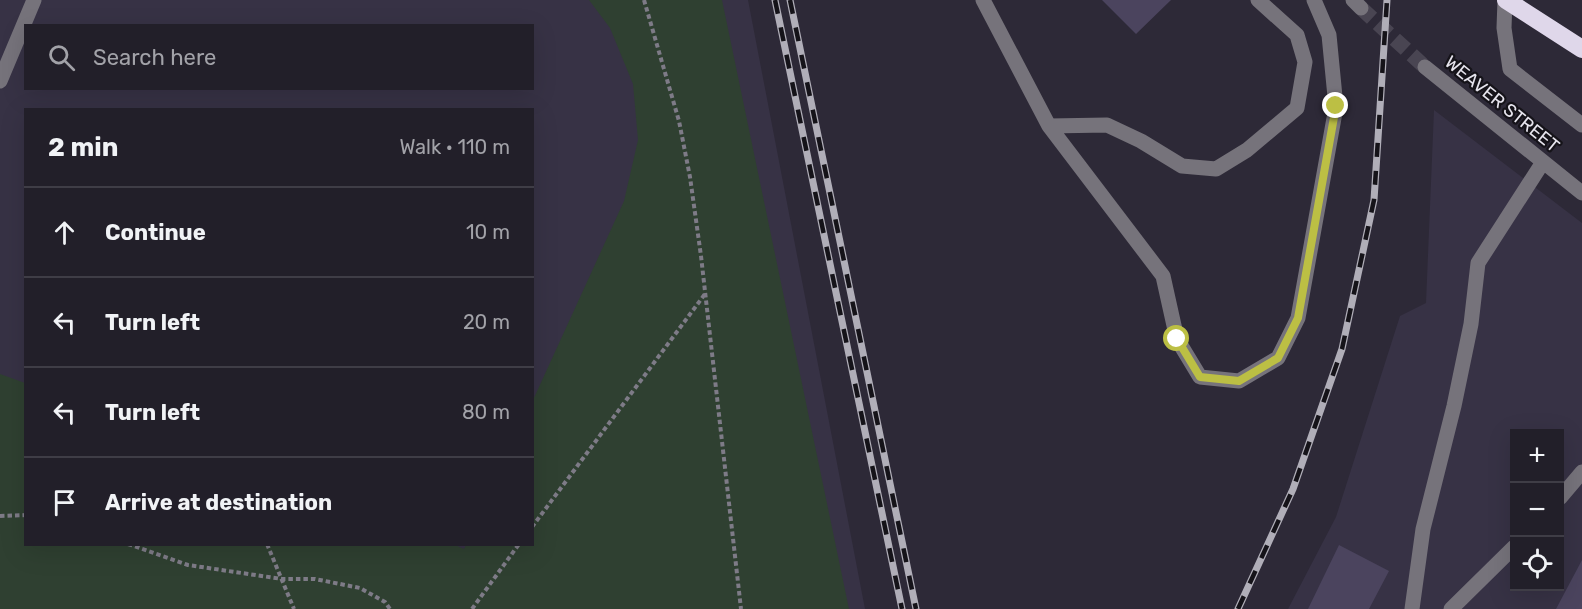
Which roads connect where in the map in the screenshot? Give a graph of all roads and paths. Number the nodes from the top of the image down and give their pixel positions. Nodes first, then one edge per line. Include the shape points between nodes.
1 (34, 0) edge
2 (644, 0) edge
3 (983, 0) edge
4 (1258, 0) edge
5 (1314, 0) edge
6 (1506, 0) edge
7 (1582, 49) edge
8 (1425, 67) tunnel mouth
9 (0, 81) edge
10 (1582, 125) edge
11 (1049, 126) junction
12 (1543, 162) junction
13 (1582, 193) edge
14 (706, 293) junction
15 (1582, 472) edge
16 (1564, 493) edge
17 (24, 515) edge
18 (0, 516) edge
19 (534, 524) edge
20 (134, 546) edge
21 (268, 546) edge
22 (518, 546) edge
23 (1510, 552) edge
24 (282, 579) junction
25 (294, 609) edge
26 (390, 609) edge
27 (472, 609) edge
28 (741, 609) edge
29 (1412, 609) edge
30 (1450, 609) edge

1 - 9 street
2 - 14 path via 679,121
3 - 11 street
4 - 11 street via 1297,35 1305,62 1297,108 1247,150 1216,169 1182,166 1107,125
5 - 11 street via 1329,34 1336,106 1298,318 1278,358 1239,381 1200,377 1177,339 1163,276
6 - 7 highway
6 - 10 street via 1504,28 1510,69
8 - 12 street, WEAVER STREET
12 - 13 street, WEAVER STREET
12 - 29 street via 1479,263 1471,324 1423,529
14 - 19 path
14 - 28 path
15 - 16 street
17 - 18 path
20 - 24 path via 188,565
21 - 24 path
22 - 27 path
23 - 30 street
24 - 25 path
24 - 26 path via 315,579 360,588

